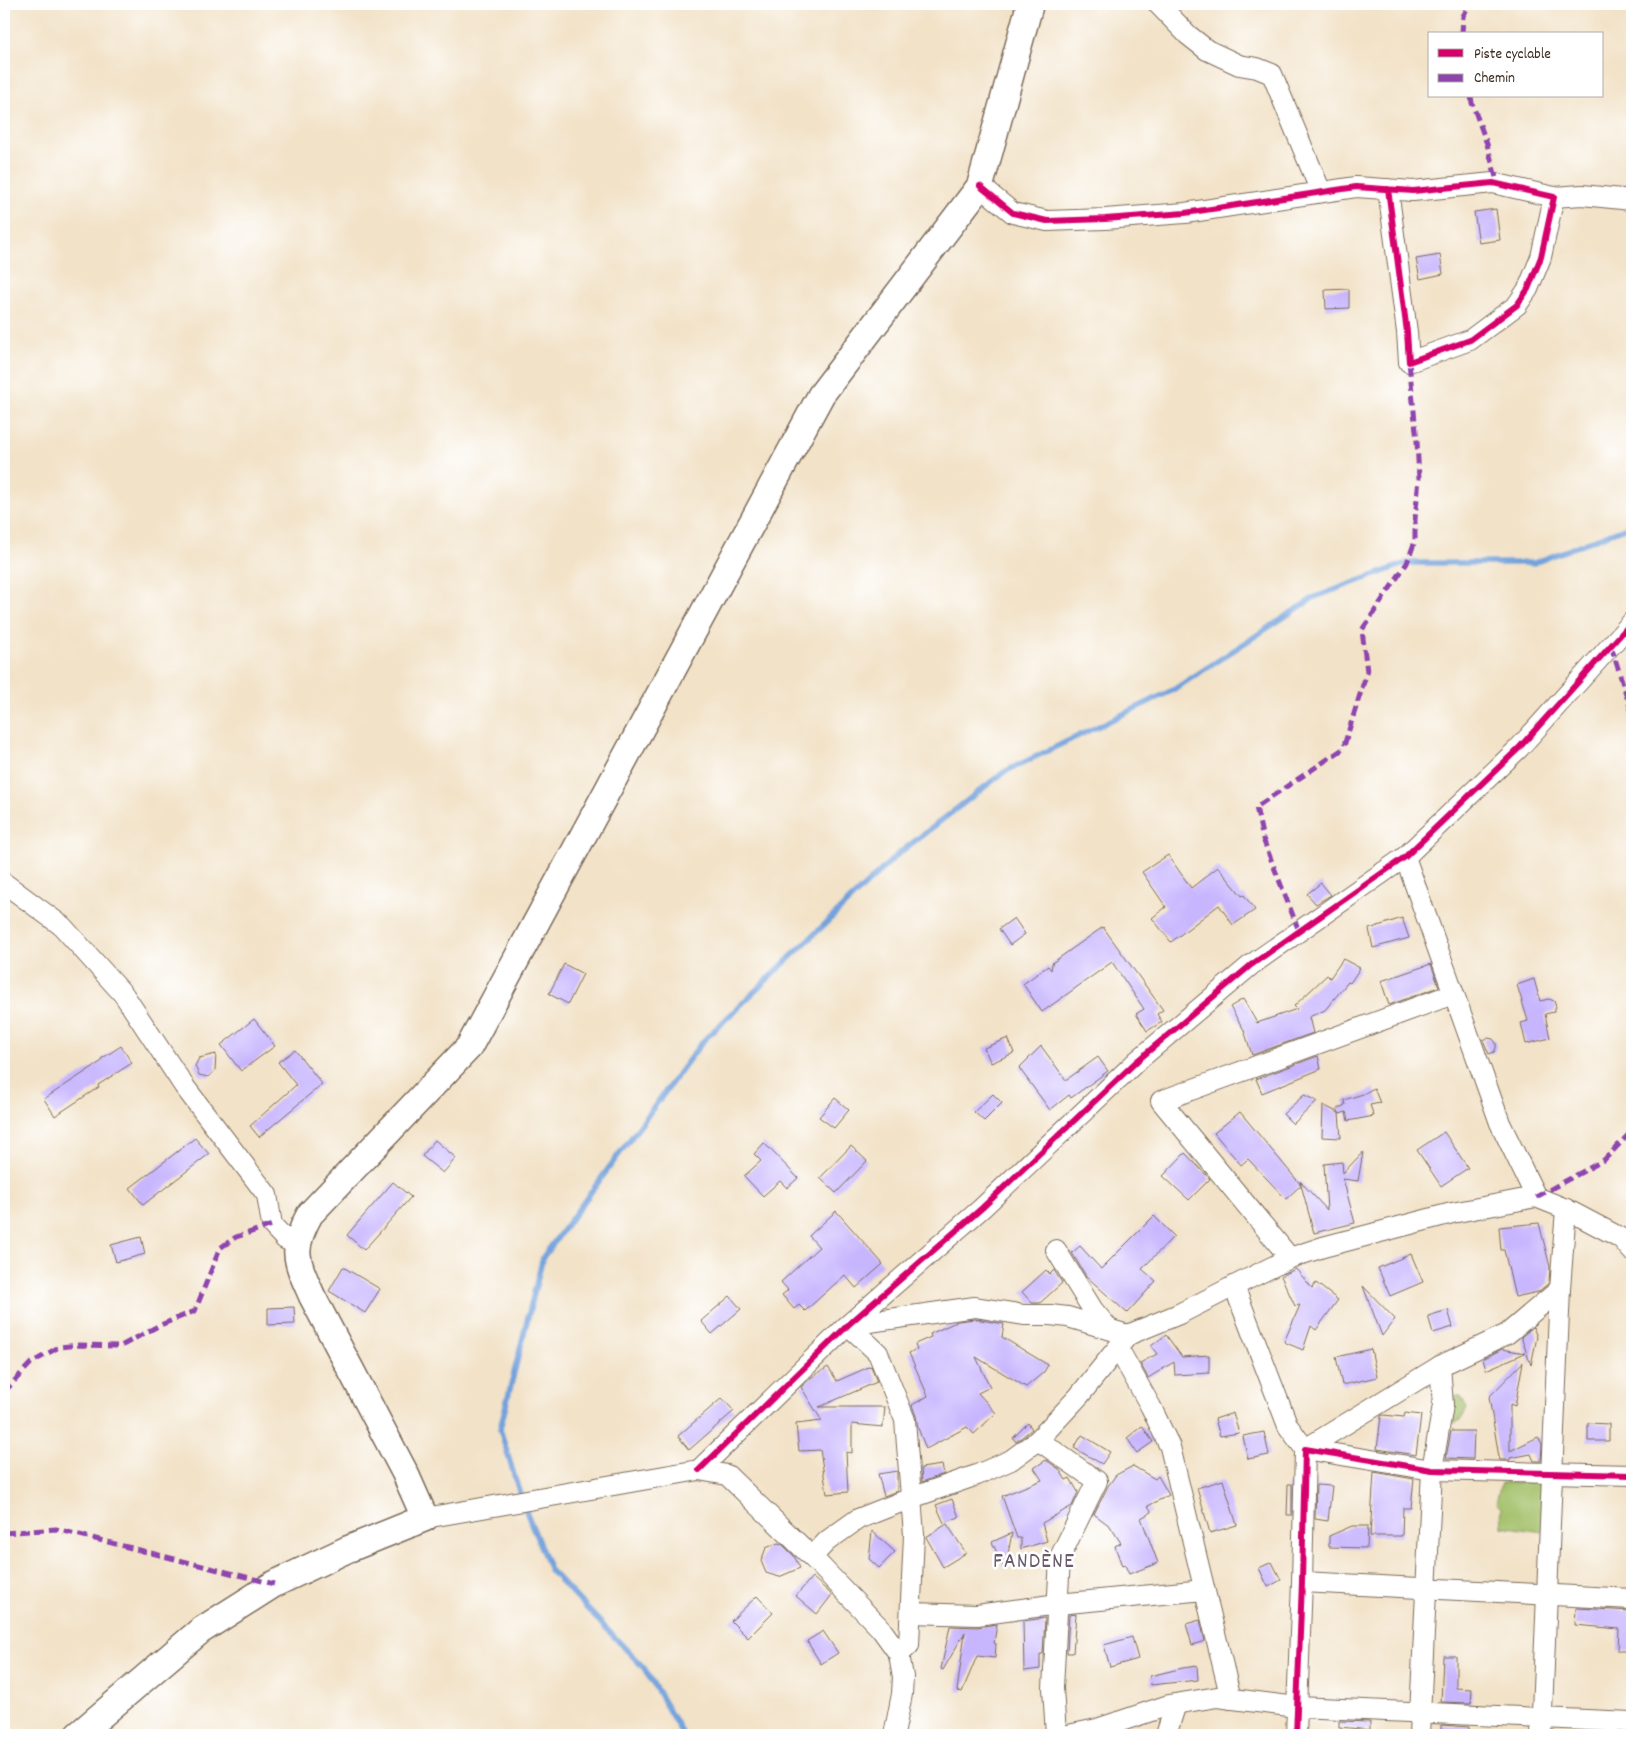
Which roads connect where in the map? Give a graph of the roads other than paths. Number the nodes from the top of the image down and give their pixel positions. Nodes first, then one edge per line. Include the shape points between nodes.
1 (1030, 4) edge
2 (1158, 4) edge
3 (980, 186) junction
4 (1388, 189) junction
5 (1321, 192) junction
6 (1554, 197) junction
7 (1632, 200) edge
8 (1632, 622) edge
9 (1405, 856) junction
10 (4, 883) edge
11 (1453, 994) junction
12 (1536, 1197) junction
13 (1566, 1209) junction
14 (297, 1244) junction
15 (1056, 1250) dead end
16 (1632, 1251) edge
17 (1290, 1258) junction
18 (1234, 1286) junction
19 (1560, 1289) junction
20 (848, 1326) junction
21 (1108, 1330) junction
22 (1123, 1341) junction
23 (1440, 1366) junction
24 (1038, 1440) junction
25 (1305, 1450) junction
26 (699, 1470) junction
27 (1432, 1470) junction
28 (1552, 1472) junction
29 (1632, 1475) edge
30 (911, 1498) junction
31 (425, 1518) junction
32 (812, 1557) junction
33 (1302, 1582) junction
34 (1204, 1590) junction
35 (1426, 1590) junction
36 (1546, 1596) junction
37 (1632, 1599) edge
38 (1058, 1604) junction
39 (910, 1613) junction
40 (899, 1654) junction
41 (1231, 1699) junction
42 (1176, 1704) junction
43 (1297, 1707) junction
44 (1420, 1712) junction
45 (1632, 1722) edge
46 (1541, 1726) edge
47 (78, 1735) edge
48 (894, 1735) edge
49 (1056, 1735) edge
50 (1068, 1735) edge
51 (1166, 1735) edge
52 (1296, 1735) edge
53 (1419, 1735) edge

1 - 3 main road
2 - 5 street via 1207,50 1238,65 1272,74
3 - 5 street via 1013,213 1048,221 1185,213
3 - 14 main road via 821,395 468,1047 310,1214
4 - 5 street via 1356,187
4 - 6 street via 1413,191 1493,183
4 - 6 street via 1409,362 1470,340 1517,305 1528,289 1541,257
6 - 7 street via 1582,195
8 - 9 street via 1519,748
9 - 11 street
9 - 20 street via 1251,965 1137,1061 982,1208
10 - 14 street via 62,926 124,995 184,1086 267,1195 272,1225 285,1239
11 - 12 street via 1500,1122
11 - 17 street via 1161,1101
12 - 13 street
12 - 17 street via 1452,1213
13 - 16 street via 1621,1238
13 - 19 street
14 - 31 main road via 297,1258 312,1296 405,1473
15 - 21 street
17 - 18 street
18 - 22 street
18 - 25 street via 1288,1426
19 - 23 street via 1507,1334
19 - 28 street
20 - 21 street via 975,1307 1068,1317
20 - 26 street
20 - 30 street via 878,1353 905,1420
21 - 22 street
22 - 24 street
22 - 34 street via 1170,1446
23 - 25 street
23 - 27 street via 1443,1405
24 - 30 street via 1011,1460
24 - 38 street via 1097,1482 1060,1557
25 - 27 street
25 - 33 street
26 - 31 street
26 - 32 street via 727,1475
27 - 28 street
27 - 35 street
28 - 29 street
28 - 36 street
30 - 32 street via 858,1519 827,1541
30 - 39 street via 914,1535
31 - 47 main road via 346,1550 266,1590 200,1631
32 - 40 street via 882,1630
33 - 35 street
33 - 43 street
34 - 38 street
34 - 41 street
35 - 36 street
35 - 44 street
36 - 37 street
36 - 46 street
38 - 39 street via 977,1616
38 - 49 street via 1053,1688
39 - 40 street via 909,1645
40 - 48 street via 902,1694
41 - 42 street via 1217,1697
41 - 43 street
42 - 50 street
42 - 51 street
43 - 44 street
43 - 52 street
44 - 46 street
44 - 53 street
45 - 46 street

